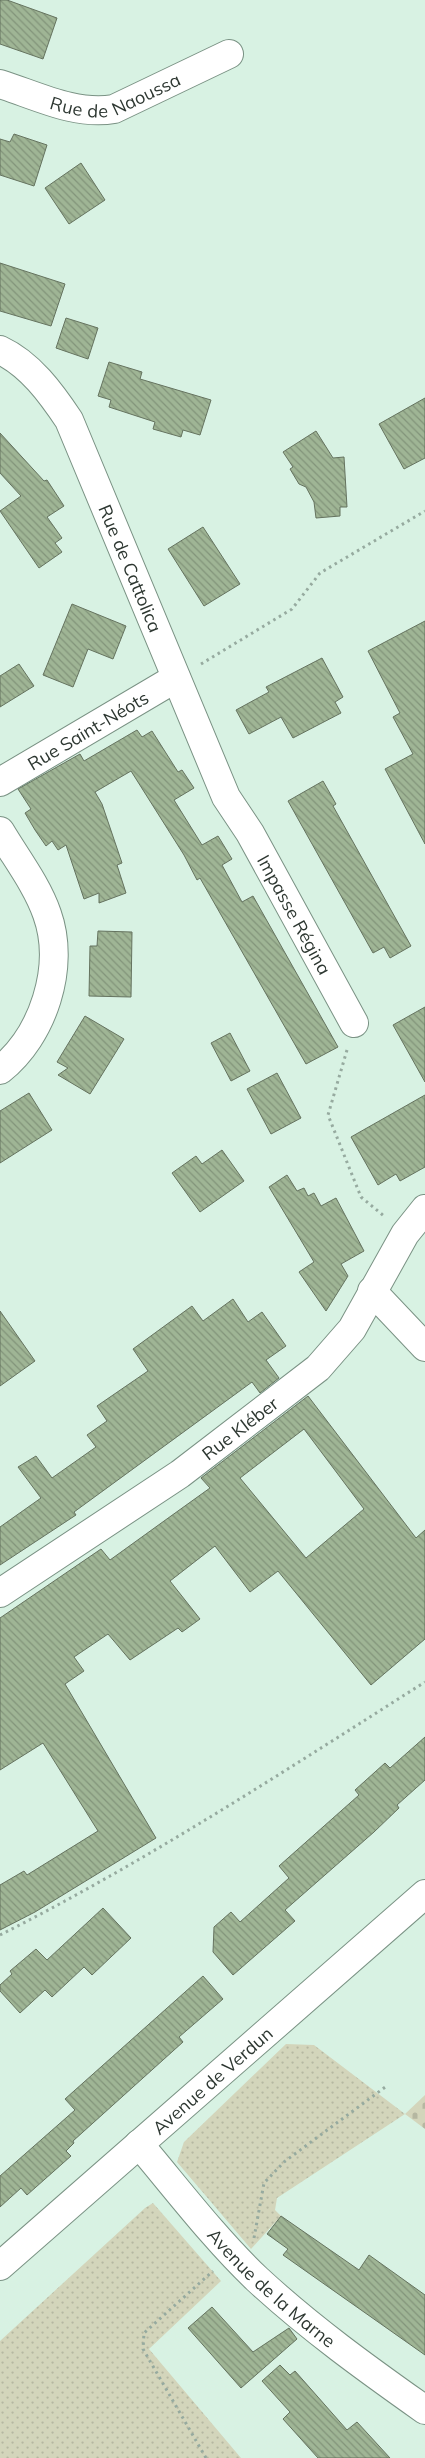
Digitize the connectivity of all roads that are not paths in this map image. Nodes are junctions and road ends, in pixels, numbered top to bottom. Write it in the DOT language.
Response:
graph roads {
  1 [pos="229,54"];
  2 [pos="0,84"];
  3 [pos="0,350"];
  4 [pos="176,678"];
  5 [pos="0,782"];
  6 [pos="232,808"];
  7 [pos="0,831"];
  8 [pos="354,1023"];
  9 [pos="0,1070"];
  10 [pos="425,1209"];
  11 [pos="372,1291"];
  12 [pos="425,1347"];
  13 [pos="0,1593"];
  14 [pos="425,1894"];
  15 [pos="138,2144"];
  16 [pos="0,2266"];
  17 [pos="425,2410"];
  1 -- 2 [label="street, Rue de Naoussa"];
  3 -- 4 [label="street, Rue de Cattolica"];
  4 -- 5 [label="street, Rue Saint-Néots"];
  4 -- 6 [label="street, Rue de Cattolica"];
  6 -- 8 [label="street, Impasse Régina"];
  7 -- 9 [label="street"];
  10 -- 11 [label="street, Rue Kléber"];
  11 -- 12 [label="street"];
  11 -- 13 [label="street, Rue Kléber"];
  14 -- 15 [label="street, Avenue de Verdun"];
  15 -- 16 [label="street, Avenue de Verdun"];
  15 -- 17 [label="street, Avenue de la Marne"];
}
